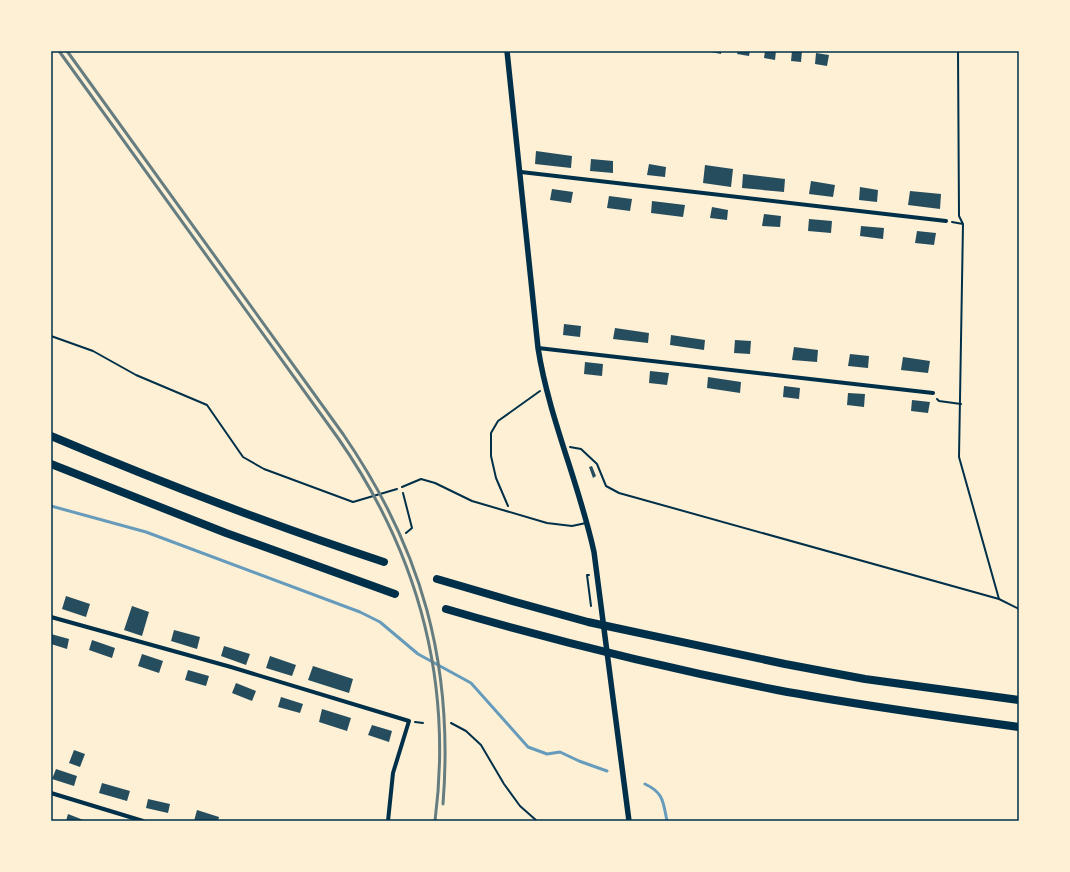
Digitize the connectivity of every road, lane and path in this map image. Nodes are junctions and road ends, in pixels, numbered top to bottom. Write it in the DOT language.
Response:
graph roads {
  1 [pos="507,51"];
  2 [pos="958,51"];
  3 [pos="521,172"];
  4 [pos="946,221"];
  5 [pos="963,224"];
  6 [pos="51,336"];
  7 [pos="538,348"];
  8 [pos="546,388"];
  9 [pos="933,393"];
  10 [pos="961,404"];
  11 [pos="51,436"];
  12 [pos="564,446"];
  13 [pos="51,464"];
  14 [pos="402,487"];
  15 [pos="511,512"];
  16 [pos="588,522"];
  17 [pos="406,533"];
  18 [pos="384,562"];
  19 [pos="587,575"];
  20 [pos="437,579"];
  21 [pos="395,594"];
  22 [pos="999,598"];
  23 [pos="591,606"];
  24 [pos="446,609"];
  25 [pos="1019,609"];
  26 [pos="51,617"];
  27 [pos="1019,700"];
  28 [pos="451,723"];
  29 [pos="1019,727"];
  30 [pos="51,793"];
  31 [pos="143,821"];
  32 [pos="388,821"];
  33 [pos="537,821"];
  34 [pos="629,821"];
  1 -- 3 [label="street"];
  2 -- 5 [label="path"];
  3 -- 4 [label="street"];
  3 -- 7 [label="street"];
  4 -- 5 [label="path"];
  5 -- 10 [label="path"];
  6 -- 14 [label="path"];
  7 -- 8 [label="street"];
  7 -- 9 [label="street"];
  8 -- 12 [label="street"];
  8 -- 15 [label="path"];
  9 -- 10 [label="path"];
  10 -- 22 [label="path"];
  11 -- 18 [label="highway"];
  12 -- 16 [label="street"];
  12 -- 22 [label="path"];
  13 -- 21 [label="highway"];
  14 -- 15 [label="lane"];
  14 -- 17 [label="path"];
  15 -- 16 [label="lane"];
  16 -- 34 [label="street"];
  19 -- 23 [label="path"];
  20 -- 27 [label="highway"];
  22 -- 25 [label="path"];
  24 -- 29 [label="highway"];
  26 -- 32 [label="street"];
  28 -- 33 [label="path"];
  30 -- 31 [label="street"];
}
